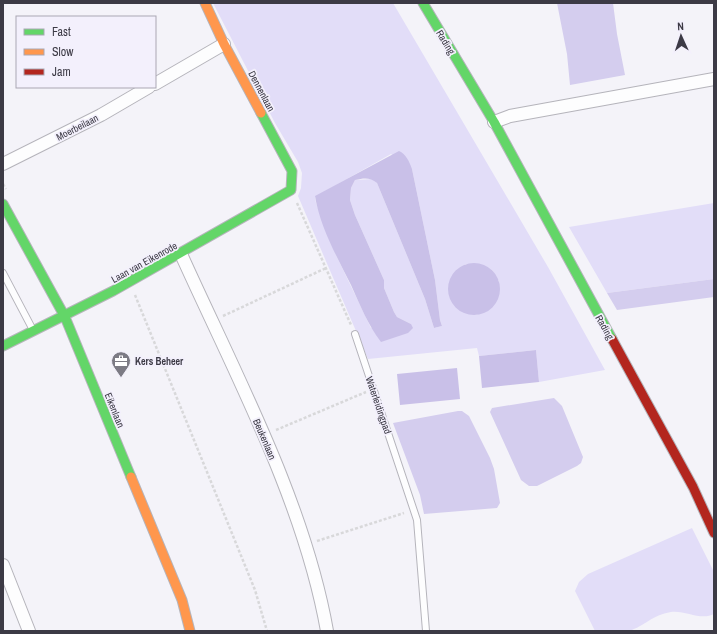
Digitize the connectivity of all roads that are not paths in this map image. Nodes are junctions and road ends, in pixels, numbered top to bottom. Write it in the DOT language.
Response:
graph roads {
  1 [pos="205,3"];
  2 [pos="423,3"];
  3 [pos="224,44"];
  4 [pos="714,79"];
  5 [pos="156,83"];
  6 [pos="147,88"];
  7 [pos="494,122"];
  8 [pos="3,164"];
  9 [pos="291,190"];
  10 [pos="3,204"];
  11 [pos="181,254"];
  12 [pos="3,273"];
  13 [pos="65,317"];
  14 [pos="34,331"];
  15 [pos="355,334"];
  16 [pos="3,346"];
  17 [pos="714,533"];
  18 [pos="3,566"];
  19 [pos="29,631"];
  20 [pos="190,631"];
  21 [pos="327,631"];
  22 [pos="426,631"];
  1 -- 3 [label="street, Dennenlaan"];
  2 -- 7 [label="street, Rading"];
  3 -- 5 [label="street"];
  3 -- 9 [label="street, Dennenlaan"];
  4 -- 7 [label="street"];
  6 -- 8 [label="street, Moerbeilaan"];
  7 -- 17 [label="street, Rading"];
  9 -- 11 [label="street, Laan van Eikenrode"];
  10 -- 13 [label="street, Eikenlaan"];
  11 -- 13 [label="street, Laan van Eikenrode"];
  11 -- 21 [label="street, Beukenlaan"];
  12 -- 14 [label="lane"];
  13 -- 14 [label="street, Laan van Eikenrode"];
  13 -- 20 [label="street, Eikenlaan"];
  14 -- 16 [label="street, Laan van Eikenrode"];
  15 -- 22 [label="lane, Waterleidingpad"];
  18 -- 19 [label="street"];
}
